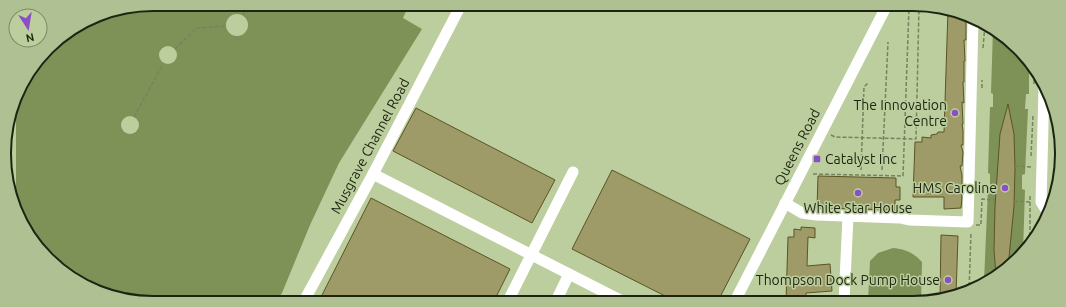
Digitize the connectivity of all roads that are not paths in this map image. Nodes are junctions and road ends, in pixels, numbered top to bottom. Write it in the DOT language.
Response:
graph roads {
  1 [pos="458,11"];
  2 [pos="884,11"];
  3 [pos="973,25"];
  4 [pos="1044,98"];
  5 [pos="573,172"];
  6 [pos="372,174"];
  7 [pos="785,203"];
  8 [pos="1044,207"];
  9 [pos="848,216"];
  10 [pos="531,254"];
  11 [pos="569,274"];
  12 [pos="306,296"];
  13 [pos="510,296"];
  14 [pos="558,296"];
  15 [pos="612,296"];
  16 [pos="738,296"];
  17 [pos="844,296"];
  1 -- 6 [label="street, Musgrave Channel Road"];
  2 -- 7 [label="street, Queens Road"];
  3 -- 9 [label="street"];
  4 -- 8 [label="street"];
  5 -- 10 [label="street"];
  6 -- 10 [label="street"];
  6 -- 12 [label="street, Musgrave Channel Road"];
  7 -- 9 [label="street"];
  7 -- 16 [label="street, Queens Road"];
  9 -- 17 [label="street"];
  10 -- 11 [label="street"];
  10 -- 13 [label="street"];
  11 -- 14 [label="street"];
  11 -- 15 [label="street"];
}
